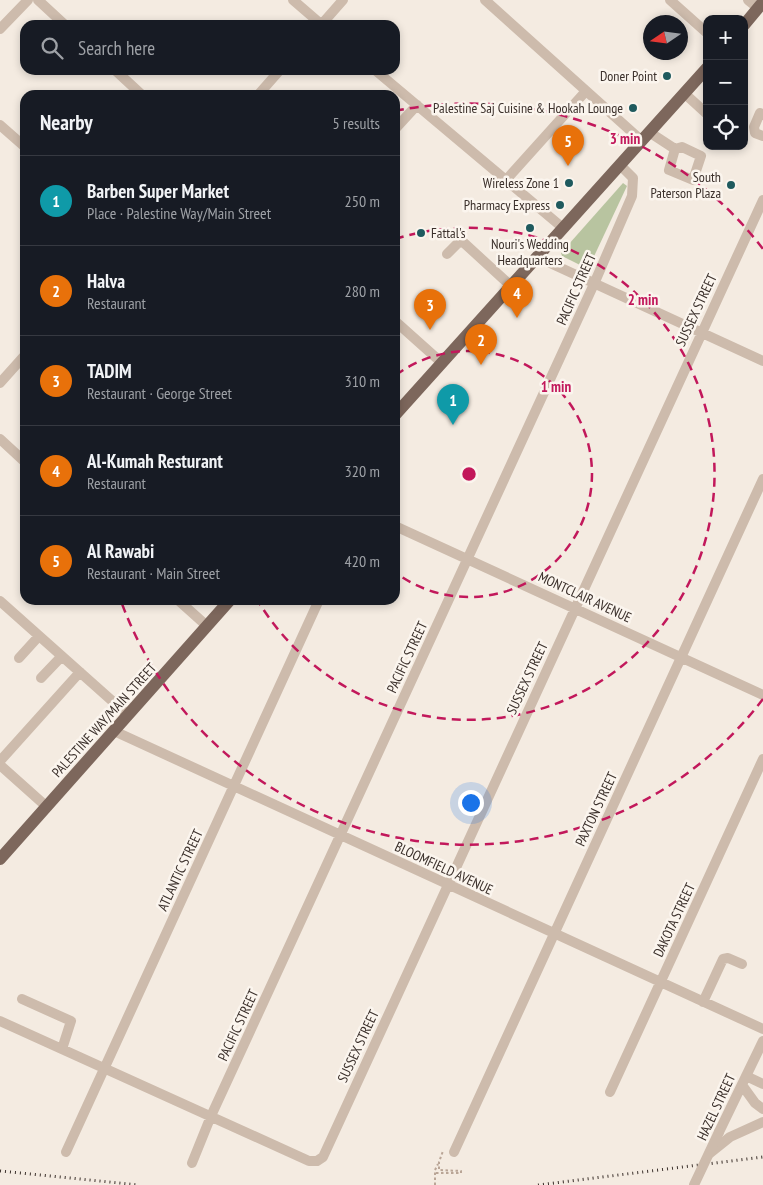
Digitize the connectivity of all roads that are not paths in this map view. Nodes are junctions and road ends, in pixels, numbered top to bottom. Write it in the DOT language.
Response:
graph roads {
  1 [pos="28,0"];
  2 [pos="38,0"];
  3 [pos="293,0"];
  4 [pos="343,0"];
  5 [pos="485,0"];
  6 [pos="670,0"];
  7 [pos="753,2"];
  8 [pos="748,15"];
  9 [pos="60,20"];
  10 [pos="315,20"];
  11 [pos="325,20"];
  12 [pos="0,29"];
  13 [pos="703,29"];
  14 [pos="703,72"];
  15 [pos="120,75"];
  16 [pos="276,75"];
  17 [pos="382,75"];
  18 [pos="137,90"];
  19 [pos="262,90"];
  20 [pos="399,90"];
  21 [pos="400,91"];
  22 [pos="586,91"];
  23 [pos="684,93"];
  24 [pos="416,105"];
  25 [pos="703,110"];
  26 [pos="763,115"];
  27 [pos="400,123"];
  28 [pos="0,125"];
  29 [pos="763,136"];
  30 [pos="645,137"];
  31 [pos="20,143"];
  32 [pos="675,149"];
  33 [pos="620,165"];
  34 [pos="506,180"];
  35 [pos="763,200"];
  36 [pos="563,228"];
  37 [pos="447,254"];
  38 [pos="537,257"];
  39 [pos="594,284"];
  40 [pos="511,286"];
  41 [pos="400,325"];
  42 [pos="701,332"];
  43 [pos="20,361"];
  44 [pos="763,361"];
  45 [pos="442,363"];
  46 [pos="0,383"];
  47 [pos="400,409"];
  48 [pos="0,439"];
  49 [pos="20,457"];
  50 [pos="763,479"];
  51 [pos="400,528"];
  52 [pos="468,559"];
  53 [pos="0,602"];
  54 [pos="184,605"];
  55 [pos="226,605"];
  56 [pos="317,605"];
  57 [pos="575,608"];
  58 [pos="207,626"];
  59 [pos="39,636"];
  60 [pos="62,656"];
  61 [pos="682,657"];
  62 [pos="19,658"];
  63 [pos="80,672"];
  64 [pos="41,678"];
  65 [pos="763,695"];
  66 [pos="128,715"];
  67 [pos="114,731"];
  68 [pos="763,759"];
  69 [pos="0,763"];
  70 [pos="234,786"];
  71 [pos="47,806"];
  72 [pos="341,835"];
  73 [pos="0,859"];
  74 [pos="448,884"];
  75 [pos="554,933"];
  76 [pos="742,964"];
  77 [pos="660,982"];
  78 [pos="22,999"];
  79 [pos="703,1002"];
  80 [pos="0,1021"];
  81 [pos="763,1029"];
  82 [pos="763,1040"];
  83 [pos="62,1048"];
  84 [pos="105,1068"];
  85 [pos="744,1081"];
  86 [pos="763,1084"];
  87 [pos="610,1092"];
  88 [pos="763,1109"];
  89 [pos="211,1116"];
  90 [pos="763,1122"];
  91 [pos="449,1150"];
  92 [pos="66,1152"];
  93 [pos="709,1153"];
  94 [pos="192,1163"];
  95 [pos="694,1185"];
  1 -- 12 [label="street"];
  2 -- 9 [label="street"];
  3 -- 10 [label="street"];
  4 -- 11 [label="street"];
  5 -- 22 [label="street"];
  6 -- 13 [label="street"];
  7 -- 8 [label="main road"];
  14 -- 23 [label="main road"];
  15 -- 18 [label="street"];
  16 -- 19 [label="street"];
  17 -- 20 [label="street"];
  21 -- 24 [label="street"];
  22 -- 30 [label="street"];
  22 -- 34 [label="street"];
  23 -- 25 [label="street"];
  23 -- 30 [label="main road"];
  24 -- 27 [label="street"];
  24 -- 34 [label="street"];
  26 -- 29 [label="street"];
  28 -- 31 [label="street"];
  30 -- 32 [label="street"];
  30 -- 33 [label="main road"];
  32 -- 32 [label="street"];
  33 -- 36 [label="main road"];
  33 -- 39 [label="street, PACIFIC STREET"];
  34 -- 36 [label="street"];
  35 -- 42 [label="street, SUSSEX STREET"];
  36 -- 38 [label="main road"];
  37 -- 40 [label="street"];
  38 -- 39 [label="street"];
  38 -- 40 [label="main road"];
  39 -- 42 [label="street"];
  39 -- 52 [label="street, PACIFIC STREET"];
  40 -- 45 [label="main road"];
  41 -- 45 [label="street"];
  42 -- 44 [label="street"];
  42 -- 57 [label="street, SUSSEX STREET"];
  43 -- 46 [label="street"];
  45 -- 47 [label="main road"];
  48 -- 49 [label="street"];
  50 -- 61 [label="street, PAXTON STREET"];
  51 -- 52 [label="street, MONTCLAIR AVENUE"];
  52 -- 57 [label="street, MONTCLAIR AVENUE"];
  52 -- 72 [label="street, PACIFIC STREET"];
  53 -- 59 [label="street"];
  54 -- 58 [label="street"];
  55 -- 58 [label="main road, PALESTINE WAY/MAIN STREET"];
  56 -- 70 [label="street, ATLANTIC STREET"];
  57 -- 61 [label="street, MONTCLAIR AVENUE"];
  57 -- 74 [label="street, SUSSEX STREET"];
  58 -- 66 [label="main road, PALESTINE WAY/MAIN STREET"];
  59 -- 60 [label="street"];
  59 -- 62 [label="street"];
  60 -- 63 [label="street"];
  60 -- 64 [label="street"];
  61 -- 65 [label="street, MONTCLAIR AVENUE"];
  61 -- 75 [label="street, PAXTON STREET"];
  63 -- 66 [label="street"];
  63 -- 69 [label="street"];
  66 -- 67 [label="main road, PALESTINE WAY/MAIN STREET"];
  67 -- 70 [label="street, BLOOMFIELD AVENUE"];
  67 -- 71 [label="main road, PALESTINE WAY/MAIN STREET"];
  68 -- 77 [label="street, DAKOTA STREET"];
  69 -- 71 [label="street"];
  70 -- 72 [label="street, BLOOMFIELD AVENUE"];
  70 -- 84 [label="street, ATLANTIC STREET"];
  71 -- 73 [label="main road, PALESTINE WAY/MAIN STREET"];
  72 -- 74 [label="street, BLOOMFIELD AVENUE"];
  72 -- 89 [label="street, PACIFIC STREET"];
  74 -- 75 [label="street, BLOOMFIELD AVENUE"];
  74 -- 89 [label="street, SUSSEX STREET"];
  75 -- 77 [label="street, BLOOMFIELD AVENUE"];
  75 -- 91 [label="street, PAXTON STREET"];
  76 -- 79 [label="street"];
  77 -- 79 [label="street, BLOOMFIELD AVENUE"];
  77 -- 87 [label="street, DAKOTA STREET"];
  78 -- 83 [label="street"];
  79 -- 81 [label="street, BLOOMFIELD AVENUE"];
  80 -- 83 [label="street"];
  82 -- 85 [label="street, HAZEL STREET"];
  83 -- 84 [label="street"];
  84 -- 89 [label="street"];
  84 -- 92 [label="street, ATLANTIC STREET"];
  85 -- 86 [label="street"];
  85 -- 88 [label="street"];
  85 -- 93 [label="street, HAZEL STREET, bridge"];
  89 -- 94 [label="street, PACIFIC STREET"];
  90 -- 93 [label="street"];
  93 -- 95 [label="street, HAZEL STREET, bridge"];
}
